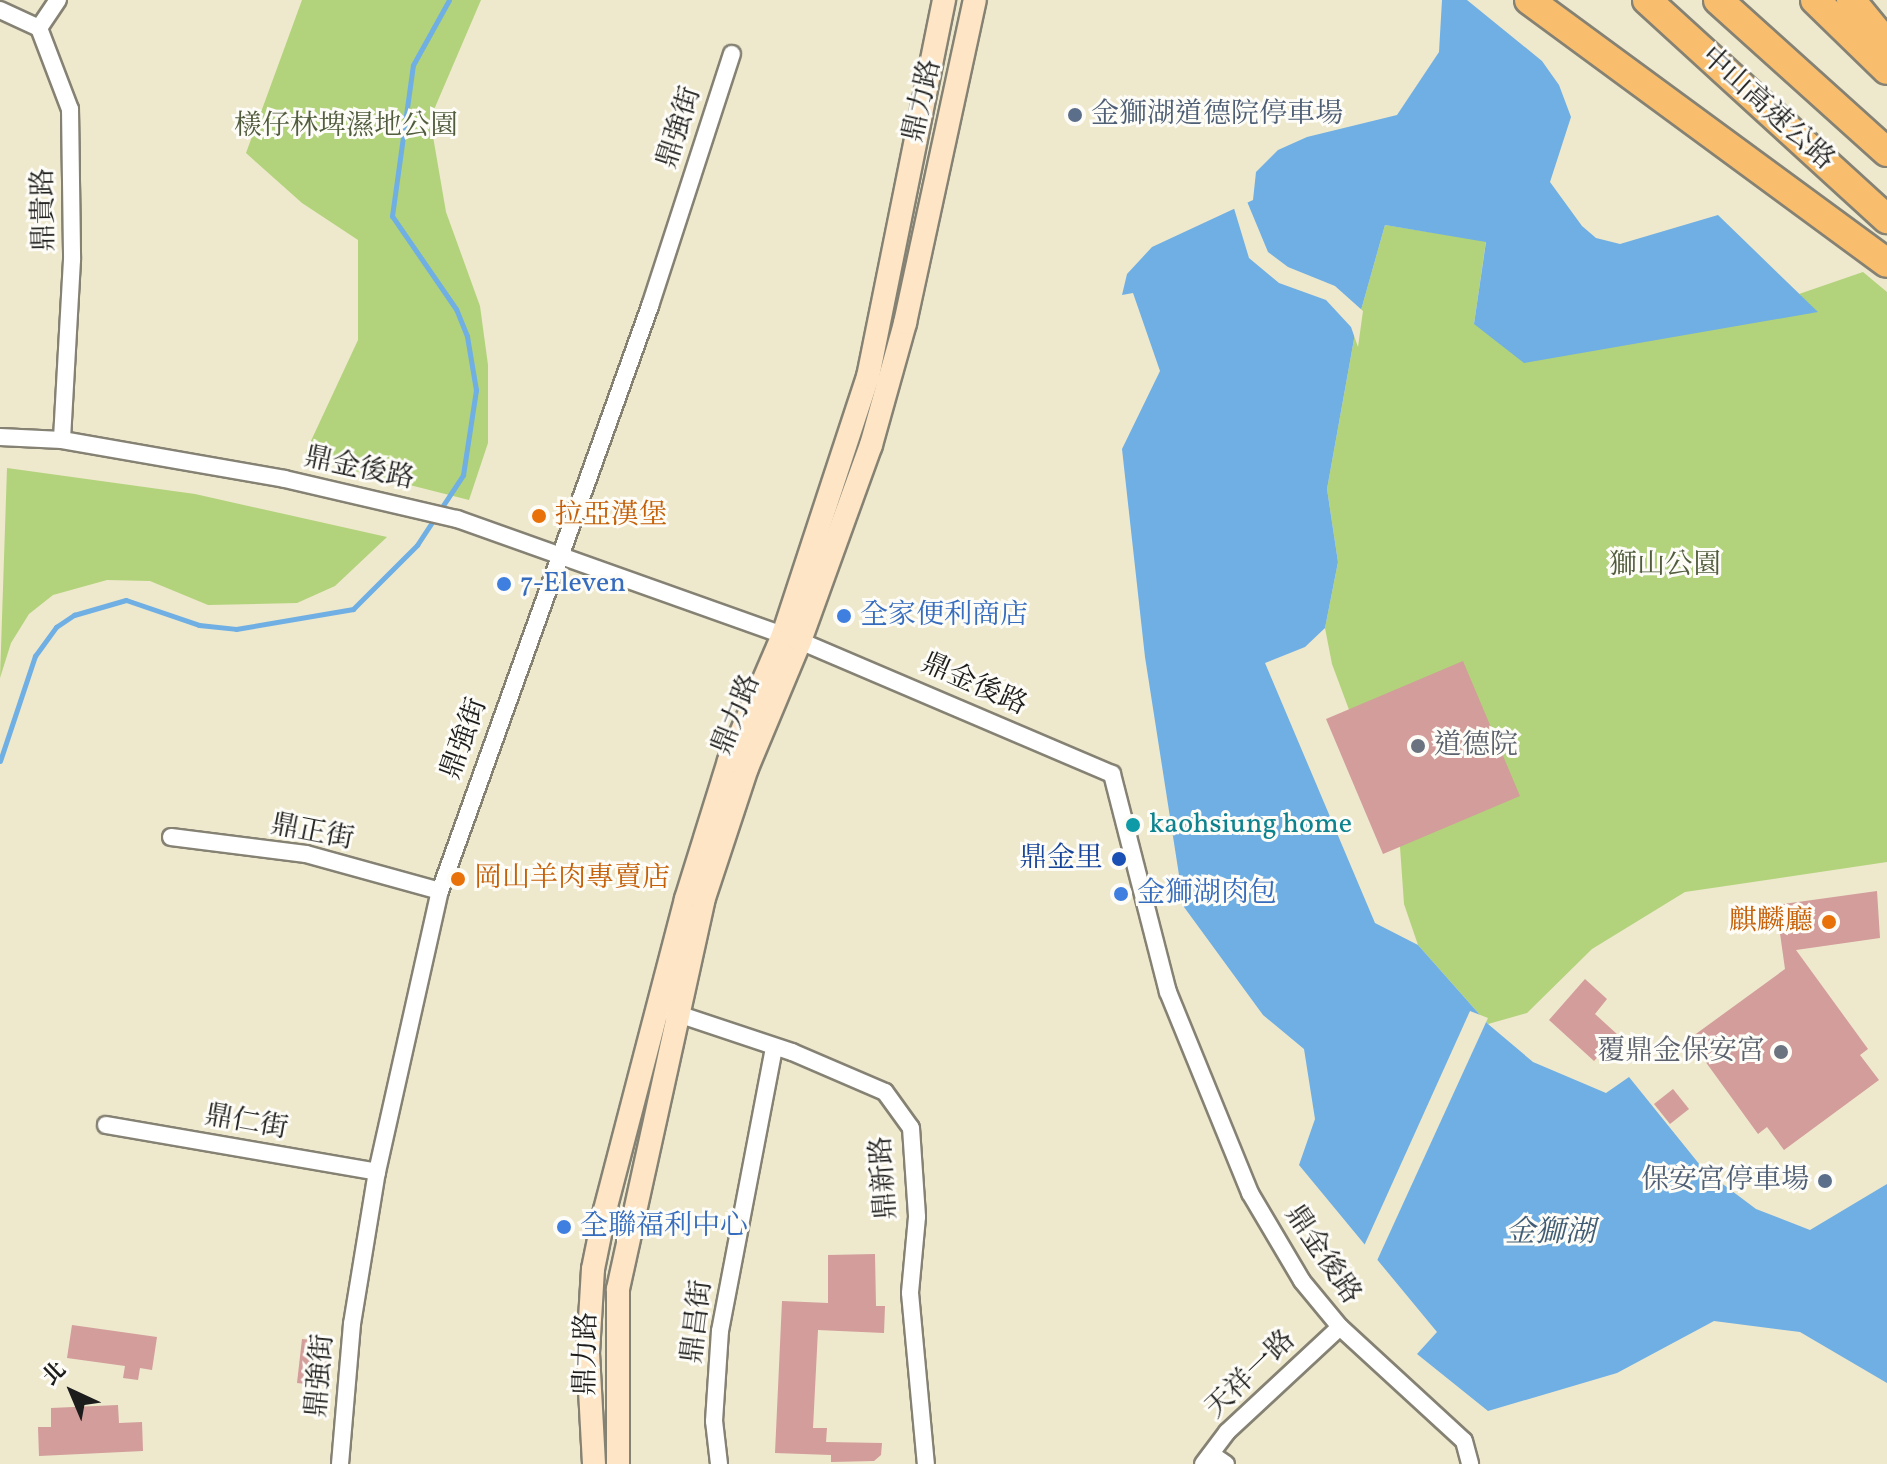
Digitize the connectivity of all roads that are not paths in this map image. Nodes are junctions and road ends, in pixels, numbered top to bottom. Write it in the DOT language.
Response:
graph roads {
  1 [pos="58,0"];
  2 [pos="944,0"];
  3 [pos="975,0"];
  4 [pos="1529,0"];
  5 [pos="1647,0"];
  6 [pos="1718,0"];
  7 [pos="1815,0"];
  8 [pos="1851,0"];
  9 [pos="0,10"];
  10 [pos="39,28"];
  11 [pos="1887,44"];
  12 [pos="732,54"];
  13 [pos="1887,70"];
  14 [pos="1887,152"];
  15 [pos="1887,219"];
  16 [pos="1887,263"];
  17 [pos="0,437"];
  18 [pos="62,440"];
  19 [pos="558,555"];
  20 [pos="792,638"];
  21 [pos="171,837"];
  22 [pos="440,891"];
  23 [pos="667,1010"];
  24 [pos="774,1047"];
  25 [pos="106,1125"];
  26 [pos="377,1172"];
  27 [pos="1340,1327"];
  28 [pos="1207,1459"];
  29 [pos="340,1464"];
  30 [pos="594,1464"];
  31 [pos="618,1464"];
  32 [pos="719,1464"];
  33 [pos="926,1464"];
  34 [pos="1226,1464"];
  35 [pos="1470,1464"];
  1 -- 10 [label="street"];
  2 -- 20 [label="street, 鼎力路"];
  3 -- 20 [label="street, 鼎力路"];
  4 -- 16 [label="highway"];
  5 -- 15 [label="highway, 中山高速公路"];
  6 -- 14 [label="highway, 中山高速公路"];
  7 -- 13 [label="highway"];
  8 -- 11 [label="highway"];
  9 -- 10 [label="street"];
  10 -- 18 [label="street, 鼎貴路"];
  12 -- 19 [label="street, 鼎強街"];
  17 -- 18 [label="street, 鼎金後路"];
  18 -- 19 [label="street, 鼎金後路"];
  19 -- 20 [label="street, 鼎金後路"];
  19 -- 22 [label="street, 鼎強街"];
  20 -- 23 [label="street, 鼎力路"];
  20 -- 27 [label="street, 鼎金後路"];
  21 -- 22 [label="street, 鼎正街"];
  22 -- 26 [label="street, 鼎強街"];
  23 -- 24 [label="street, 鼎新路"];
  23 -- 30 [label="street, 鼎力路"];
  23 -- 31 [label="street, 鼎力路"];
  24 -- 32 [label="street, 鼎昌街"];
  24 -- 33 [label="street, 鼎新路"];
  25 -- 26 [label="street, 鼎仁街"];
  26 -- 29 [label="street, 鼎強街"];
  27 -- 28 [label="street, 天祥一路"];
  27 -- 35 [label="street, 鼎金後路"];
  28 -- 34 [label="street"];
}
